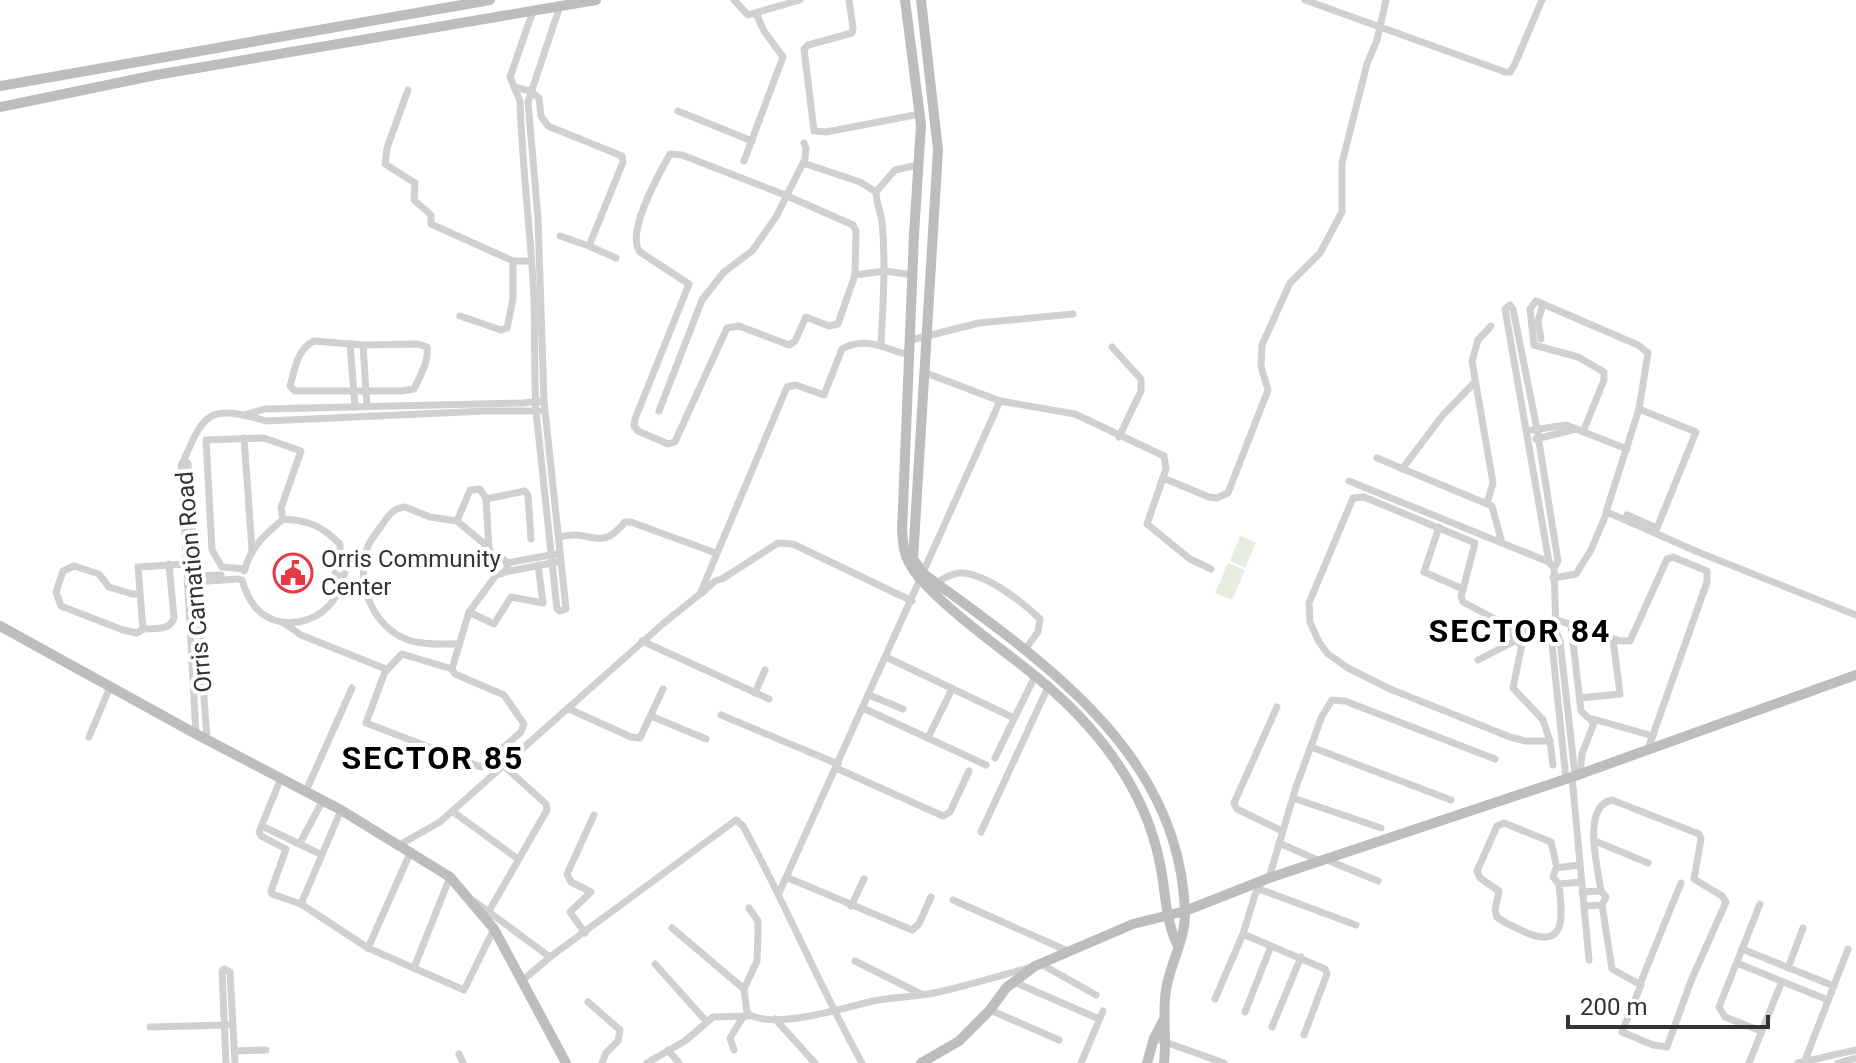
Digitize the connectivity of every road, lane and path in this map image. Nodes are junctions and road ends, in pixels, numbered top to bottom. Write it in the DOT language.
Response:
graph roads {
  1 [pos="490,0"];
  2 [pos="596,0"];
  3 [pos="734,0"];
  4 [pos="800,0"];
  5 [pos="849,0"];
  6 [pos="905,0"];
  7 [pos="921,0"];
  8 [pos="1305,0"];
  9 [pos="1386,0"];
  10 [pos="1542,0"];
  11 [pos="560,6"];
  12 [pos="533,11"];
  13 [pos="756,13"];
  14 [pos="407,14"];
  15 [pos="1380,27"];
  16 [pos="411,32"];
  17 [pos="0,86"];
  18 [pos="514,87"];
  19 [pos="408,90"];
  20 [pos="530,91"];
  21 [pos="0,107"];
  22 [pos="678,111"];
  23 [pos="920,114"];
  24 [pos="752,141"];
  25 [pos="804,143"];
  26 [pos="744,161"];
  27 [pos="803,163"];
  28 [pos="918,165"];
  29 [pos="876,192"];
  30 [pos="785,195"];
  31 [pos="560,236"];
  32 [pos="589,246"];
  33 [pos="616,258"];
  34 [pos="513,261"];
  35 [pos="531,261"];
  36 [pos="885,271"];
  37 [pos="514,272"];
  38 [pos="532,272"];
  39 [pos="855,275"];
  40 [pos="913,275"];
  41 [pos="537,284"];
  42 [pos="1543,304"];
  43 [pos="1073,314"];
  44 [pos="460,316"];
  45 [pos="1491,326"];
  46 [pos="928,335"];
  47 [pos="1541,339"];
  48 [pos="911,340"];
  49 [pos="350,344"];
  50 [pos="363,345"];
  51 [pos="881,345"];
  52 [pos="1112,347"];
  53 [pos="910,355"];
  54 [pos="926,373"];
  55 [pos="1475,382"];
  56 [pos="353,391"];
  57 [pos="366,391"];
  58 [pos="540,401"];
  59 [pos="1000,401"];
  60 [pos="367,406"];
  61 [pos="355,407"];
  62 [pos="1639,409"];
  63 [pos="541,411"];
  64 [pos="659,411"];
  65 [pos="244,415"];
  66 [pos="1537,429"];
  67 [pos="1526,431"];
  68 [pos="1580,431"];
  69 [pos="1119,437"];
  70 [pos="244,438"];
  71 [pos="1538,439"];
  72 [pos="1528,441"];
  73 [pos="1627,449"];
  74 [pos="1377,458"];
  75 [pos="184,460"];
  76 [pos="1402,469"];
  77 [pos="1163,478"];
  78 [pos="1349,481"];
  79 [pos="486,499"];
  80 [pos="1487,503"];
  81 [pos="1607,509"];
  82 [pos="283,519"];
  83 [pos="457,521"];
  84 [pos="1439,527"];
  85 [pos="560,537"];
  86 [pos="531,539"];
  87 [pos="1502,543"];
  88 [pos="489,549"];
  89 [pos="252,550"];
  90 [pos="713,552"];
  91 [pos="562,557"];
  92 [pos="553,558"];
  93 [pos="496,559"];
  94 [pos="169,564"];
  95 [pos="187,564"];
  96 [pos="538,565"];
  97 [pos="1551,565"];
  98 [pos="1211,569"];
  99 [pos="503,570"];
  100 [pos="365,571"];
  101 [pos="342,572"];
  102 [pos="241,575"];
  103 [pos="922,578"];
  104 [pos="1553,578"];
  105 [pos="192,579"];
  106 [pos="936,583"];
  107 [pos="1463,589"];
  108 [pos="139,594"];
  109 [pos="700,594"];
  110 [pos="912,601"];
  111 [pos="469,612"];
  112 [pos="1856,615"];
  113 [pos="1554,619"];
  114 [pos="284,623"];
  115 [pos="1571,625"];
  116 [pos="0,626"];
  117 [pos="143,629"];
  118 [pos="1514,629"];
  119 [pos="1555,630"];
  120 [pos="1530,635"];
  121 [pos="1613,639"];
  122 [pos="642,641"];
  123 [pos="1518,642"];
  124 [pos="458,644"];
  125 [pos="1024,651"];
  126 [pos="886,657"];
  127 [pos="1478,660"];
  128 [pos="452,669"];
  129 [pos="765,670"];
  130 [pos="386,671"];
  131 [pos="1856,675"];
  132 [pos="1035,676"];
  133 [pos="110,687"];
  134 [pos="1048,687"];
  135 [pos="352,688"];
  136 [pos="663,689"];
  137 [pos="952,689"];
  138 [pos="755,693"];
  139 [pos="869,695"];
  140 [pos="1580,698"];
  141 [pos="769,699"];
  142 [pos="1277,707"];
  143 [pos="863,708"];
  144 [pos="569,709"];
  145 [pos="903,709"];
  146 [pos="721,715"];
  147 [pos="651,716"];
  148 [pos="1014,718"];
  149 [pos="1593,719"];
  150 [pos="196,734"];
  151 [pos="1653,736"];
  152 [pos="89,737"];
  153 [pos="928,738"];
  154 [pos="706,739"];
  155 [pos="207,740"];
  156 [pos="1550,741"];
  157 [pos="1311,747"];
  158 [pos="1648,749"];
  159 [pos="995,758"];
  160 [pos="1495,759"];
  161 [pos="503,765"];
  162 [pos="986,765"];
  163 [pos="1553,765"];
  164 [pos="837,766"];
  165 [pos="969,771"];
  166 [pos="1573,776"];
  167 [pos="281,778"];
  168 [pos="306,791"];
  169 [pos="1293,798"];
  170 [pos="323,800"];
  171 [pos="1451,800"];
  172 [pos="341,810"];
  173 [pos="452,811"];
  174 [pos="594,815"];
  175 [pos="262,826"];
  176 [pos="1381,828"];
  177 [pos="1282,831"];
  178 [pos="981,832"];
  179 [pos="1595,841"];
  180 [pos="300,843"];
  181 [pos="1279,843"];
  182 [pos="406,848"];
  183 [pos="320,854"];
  184 [pos="518,859"];
  185 [pos="1322,860"];
  186 [pos="1648,863"];
  187 [pos="1579,865"];
  188 [pos="1557,868"];
  189 [pos="450,877"];
  190 [pos="786,877"];
  191 [pos="864,879"];
  192 [pos="1378,881"];
  193 [pos="1263,882"];
  194 [pos="1581,882"];
  195 [pos="1681,883"];
  196 [pos="1559,884"];
  197 [pos="1601,891"];
  198 [pos="1582,892"];
  199 [pos="779,893"];
  200 [pos="469,897"];
  201 [pos="931,897"];
  202 [pos="953,900"];
  203 [pos="301,904"];
  204 [pos="1760,904"];
  205 [pos="1602,905"];
  206 [pos="851,906"];
  207 [pos="1584,906"];
  208 [pos="749,908"];
  209 [pos="489,911"];
  210 [pos="1185,911"];
  211 [pos="1168,915"];
  212 [pos="1356,925"];
  213 [pos="672,928"];
  214 [pos="1803,928"];
  215 [pos="494,929"];
  216 [pos="585,933"];
  217 [pos="1243,934"];
  218 [pos="1178,946"];
  219 [pos="1271,946"];
  220 [pos="368,948"];
  221 [pos="1742,949"];
  222 [pos="1848,949"];
  223 [pos="1070,952"];
  224 [pos="550,957"];
  225 [pos="1301,957"];
  226 [pos="1589,960"];
  227 [pos="855,961"];
  228 [pos="1737,963"];
  229 [pos="655,964"];
  230 [pos="1038,965"];
  231 [pos="414,968"];
  232 [pos="1788,968"];
  233 [pos="522,981"];
  234 [pos="1782,981"];
  235 [pos="1014,982"];
  236 [pos="1640,984"];
  237 [pos="1834,986"];
  238 [pos="744,989"];
  239 [pos="921,995"];
  240 [pos="1096,995"];
  241 [pos="1215,999"];
  242 [pos="1828,1000"];
  243 [pos="588,1002"];
  244 [pos="990,1010"];
  245 [pos="833,1012"];
  246 [pos="1245,1012"];
  247 [pos="746,1016"];
  248 [pos="775,1019"];
  249 [pos="706,1021"];
  250 [pos="1163,1021"];
  251 [pos="229,1025"];
  252 [pos="150,1027"];
  253 [pos="1272,1027"];
  254 [pos="1761,1031"];
  255 [pos="1304,1035"];
  256 [pos="1154,1038"];
  257 [pos="1059,1040"];
  258 [pos="1167,1042"];
  259 [pos="266,1050"];
  260 [pos="668,1050"];
  261 [pos="734,1050"];
  262 [pos="1856,1050"];
  263 [pos="234,1051"];
  264 [pos="459,1054"];
  265 [pos="1856,1058"];
  266 [pos="1802,1062"];
  267 [pos="226,1063"];
  268 [pos="235,1063"];
  269 [pos="463,1063"];
  270 [pos="566,1063"];
  271 [pos="602,1063"];
  272 [pos="647,1063"];
  273 [pos="679,1063"];
  274 [pos="815,1063"];
  275 [pos="862,1063"];
  276 [pos="921,1063"];
  277 [pos="1081,1063"];
  278 [pos="1147,1063"];
  279 [pos="1164,1063"];
  280 [pos="1224,1063"];
  281 [pos="1749,1063"];
  282 [pos="1838,1063"];
  1 -- 14 [label="street"];
  2 -- 11 [label="street"];
  3 -- 13 [label="street"];
  4 -- 13 [label="street"];
  5 -- 23 [label="street"];
  6 -- 23 [label="street"];
  7 -- 46 [label="street"];
  8 -- 15 [label="street"];
  9 -- 15 [label="street"];
  10 -- 15 [label="street"];
  11 -- 12 [label="street"];
  11 -- 20 [label="street"];
  12 -- 16 [label="street"];
  12 -- 18 [label="street"];
  13 -- 24 [label="street"];
  14 -- 16 [label="street"];
  14 -- 17 [label="street"];
  15 -- 77 [label="street"];
  16 -- 21 [label="street"];
  18 -- 20 [label="street"];
  18 -- 35 [label="street"];
  19 -- 34 [label="street"];
  20 -- 32 [label="street"];
  20 -- 41 [label="street"];
  22 -- 24 [label="street"];
  23 -- 28 [label="street"];
  24 -- 26 [label="street"];
  25 -- 27 [label="street"];
  27 -- 29 [label="street"];
  27 -- 30 [label="street"];
  28 -- 29 [label="street"];
  28 -- 40 [label="street"];
  29 -- 36 [label="street"];
  30 -- 39 [label="street"];
  30 -- 39 [label="street"];
  30 -- 64 [label="street"];
  31 -- 32 [label="street"];
  32 -- 33 [label="street"];
  34 -- 35 [label="street"];
  34 -- 37 [label="street"];
  35 -- 38 [label="street"];
  36 -- 39 [label="street"];
  36 -- 40 [label="street"];
  36 -- 51 [label="street"];
  37 -- 38 [label="street"];
  37 -- 44 [label="street"];
  38 -- 41 [label="street"];
  40 -- 48 [label="street"];
  41 -- 58 [label="street"];
  42 -- 47 [label="street"];
  42 -- 62 [label="street"];
  42 -- 68 [label="street"];
  43 -- 46 [label="street"];
  45 -- 55 [label="street"];
  46 -- 48 [label="street"];
  46 -- 54 [label="street"];
  48 -- 53 [label="street"];
  49 -- 50 [label="street"];
  49 -- 56 [label="street"];
  49 -- 56 [label="street"];
  50 -- 57 [label="street"];
  50 -- 57 [label="street"];
  51 -- 53 [label="street"];
  51 -- 109 [label="street"];
  52 -- 69 [label="street"];
  53 -- 103 [label="street"];
  54 -- 59 [label="street"];
  54 -- 103 [label="street"];
  55 -- 76 [label="street"];
  55 -- 80 [label="street"];
  56 -- 57 [label="street"];
  56 -- 61 [label="street"];
  57 -- 60 [label="street"];
  58 -- 60 [label="street"];
  58 -- 63 [label="street"];
  59 -- 69 [label="street"];
  59 -- 103 [label="street"];
  60 -- 61 [label="street"];
  61 -- 65 [label="street"];
  62 -- 73 [label="street"];
  62 -- 81 [label="street"];
  63 -- 65 [label="street"];
  63 -- 85 [label="street"];
  63 -- 92 [label="street"];
  65 -- 75 [label="street"];
  66 -- 67 [label="street"];
  66 -- 67 [label="street"];
  66 -- 68 [label="street"];
  66 -- 71 [label="street"];
  67 -- 72 [label="street"];
  68 -- 71 [label="street"];
  68 -- 73 [label="street"];
  69 -- 77 [label="street"];
  70 -- 82 [label="street"];
  70 -- 89 [label="street"];
  70 -- 102 [label="street"];
  71 -- 72 [label="street"];
  71 -- 97 [label="street"];
  72 -- 97 [label="street"];
  73 -- 81 [label="street"];
  74 -- 76 [label="street"];
  75 -- 95 [label="street, Orris Carnation Road"];
  75 -- 105 [label="street, Orris Carnation Road"];
  76 -- 80 [label="street"];
  77 -- 98 [label="street"];
  78 -- 87 [label="street"];
  79 -- 83 [label="street"];
  79 -- 86 [label="street"];
  79 -- 88 [label="street"];
  80 -- 87 [label="street"];
  81 -- 104 [label="street"];
  81 -- 112 [label="street"];
  82 -- 89 [label="street"];
  82 -- 101 [label="street"];
  83 -- 88 [label="street"];
  83 -- 100 [label="street"];
  84 -- 107 [label="street"];
  84 -- 107 [label="street"];
  84 -- 156 [label="street"];
  85 -- 90 [label="street"];
  85 -- 91 [label="street"];
  87 -- 97 [label="street"];
  88 -- 93 [label="street"];
  89 -- 102 [label="street"];
  91 -- 92 [label="street"];
  91 -- 92 [label="street"];
  92 -- 96 [label="street"];
  92 -- 99 [label="street"];
  93 -- 99 [label="street"];
  93 -- 99 [label="street"];
  94 -- 95 [label="street"];
  94 -- 108 [label="street"];
  94 -- 117 [label="street"];
  95 -- 105 [label="street, Orris Carnation Road"];
  96 -- 99 [label="street"];
  96 -- 111 [label="street"];
  97 -- 104 [label="street"];
  99 -- 111 [label="street"];
  100 -- 101 [label="street"];
  100 -- 124 [label="street"];
  101 -- 114 [label="street"];
  102 -- 105 [label="street"];
  102 -- 114 [label="street"];
  103 -- 106 [label="street"];
  103 -- 110 [label="street"];
  103 -- 132 [label="street"];
  104 -- 113 [label="street"];
  105 -- 150 [label="street, Orris Carnation Road"];
  105 -- 155 [label="street, Orris Carnation Road"];
  106 -- 125 [label="street"];
  106 -- 125 [label="street"];
  107 -- 118 [label="street"];
  108 -- 117 [label="street"];
  108 -- 117 [label="street"];
  109 -- 110 [label="street"];
  109 -- 122 [label="street"];
  110 -- 126 [label="street"];
  111 -- 124 [label="street"];
  113 -- 115 [label="street"];
  113 -- 119 [label="street"];
  114 -- 130 [label="street"];
  115 -- 121 [label="street"];
  115 -- 140 [label="street"];
  116 -- 133 [label="street"];
  118 -- 120 [label="street"];
  118 -- 123 [label="street"];
  119 -- 120 [label="street"];
  119 -- 166 [label="street"];
  120 -- 123 [label="street"];
  121 -- 140 [label="street"];
  121 -- 151 [label="street"];
  122 -- 138 [label="street"];
  122 -- 144 [label="street"];
  123 -- 127 [label="street"];
  123 -- 156 [label="street"];
  124 -- 128 [label="street"];
  125 -- 210 [label="street"];
  126 -- 137 [label="street"];
  126 -- 139 [label="street"];
  128 -- 130 [label="street"];
  128 -- 130 [label="street"];
  129 -- 138 [label="street"];
  131 -- 158 [label="street"];
  132 -- 134 [label="street"];
  132 -- 148 [label="street"];
  133 -- 150 [label="street"];
  133 -- 152 [label="street"];
  134 -- 178 [label="street"];
  134 -- 211 [label="street"];
  135 -- 168 [label="street"];
  136 -- 147 [label="street"];
  137 -- 148 [label="street"];
  137 -- 153 [label="street"];
  138 -- 141 [label="street"];
  139 -- 143 [label="street"];
  139 -- 145 [label="street"];
  140 -- 149 [label="street"];
  142 -- 177 [label="street"];
  143 -- 153 [label="street"];
  143 -- 164 [label="street"];
  144 -- 147 [label="street"];
  144 -- 161 [label="street"];
  146 -- 164 [label="street"];
  147 -- 154 [label="street"];
  148 -- 159 [label="street"];
  149 -- 151 [label="street"];
  149 -- 166 [label="street"];
  150 -- 155 [label="street"];
  151 -- 158 [label="street"];
  153 -- 162 [label="street"];
  155 -- 167 [label="street"];
  156 -- 163 [label="street"];
  157 -- 160 [label="street"];
  157 -- 169 [label="street"];
  157 -- 171 [label="street"];
  158 -- 166 [label="street"];
  161 -- 173 [label="street"];
  161 -- 184 [label="street"];
  164 -- 165 [label="street"];
  164 -- 190 [label="street"];
  166 -- 185 [label="street"];
  166 -- 187 [label="street"];
  167 -- 168 [label="street"];
  167 -- 175 [label="street"];
  168 -- 170 [label="street"];
  169 -- 176 [label="street"];
  169 -- 177 [label="street"];
  170 -- 172 [label="street"];
  170 -- 180 [label="street"];
  172 -- 182 [label="street"];
  172 -- 183 [label="street"];
  173 -- 182 [label="street"];
  173 -- 184 [label="street"];
  174 -- 216 [label="street"];
  175 -- 180 [label="street"];
  175 -- 203 [label="street"];
  177 -- 181 [label="street"];
  179 -- 186 [label="street"];
  179 -- 197 [label="street"];
  179 -- 236 [label="street"];
  180 -- 183 [label="street"];
  181 -- 185 [label="street"];
  181 -- 193 [label="street"];
  182 -- 189 [label="street"];
  182 -- 220 [label="street"];
  183 -- 203 [label="street"];
  184 -- 209 [label="street"];
  185 -- 192 [label="street"];
  185 -- 193 [label="street"];
  187 -- 188 [label="street"];
  187 -- 194 [label="street"];
  188 -- 196 [label="street"];
  188 -- 196 [label="street"];
  189 -- 200 [label="street"];
  189 -- 231 [label="street"];
  190 -- 199 [label="street"];
  190 -- 206 [label="street"];
  191 -- 206 [label="street"];
  193 -- 210 [label="street"];
  193 -- 212 [label="street"];
  193 -- 217 [label="street"];
  194 -- 196 [label="street"];
  194 -- 198 [label="street"];
  195 -- 236 [label="street"];
  197 -- 198 [label="street"];
  197 -- 205 [label="street"];
  198 -- 207 [label="street"];
  199 -- 216 [label="street"];
  199 -- 245 [label="street"];
  200 -- 209 [label="street"];
  200 -- 215 [label="street"];
  201 -- 206 [label="street"];
  202 -- 223 [label="street"];
  203 -- 220 [label="street"];
  204 -- 221 [label="street"];
  205 -- 207 [label="street"];
  205 -- 236 [label="street"];
  207 -- 226 [label="street"];
  208 -- 238 [label="street"];
  209 -- 224 [label="street"];
  210 -- 211 [label="street"];
  210 -- 218 [label="street"];
  211 -- 218 [label="street"];
  211 -- 223 [label="street"];
  213 -- 238 [label="street"];
  214 -- 232 [label="street"];
  215 -- 231 [label="street"];
  215 -- 233 [label="street"];
  216 -- 224 [label="street"];
  217 -- 219 [label="street"];
  217 -- 241 [label="street"];
  218 -- 250 [label="street"];
  219 -- 225 [label="street"];
  219 -- 246 [label="street"];
  220 -- 231 [label="street"];
  221 -- 228 [label="street"];
  221 -- 232 [label="street"];
  222 -- 237 [label="street"];
  223 -- 230 [label="street"];
  224 -- 233 [label="street"];
  225 -- 253 [label="street"];
  225 -- 255 [label="street"];
  227 -- 239 [label="street"];
  228 -- 234 [label="street"];
  228 -- 254 [label="street"];
  229 -- 249 [label="street"];
  230 -- 235 [label="street"];
  230 -- 239 [label="street"];
  230 -- 240 [label="street"];
  232 -- 237 [label="street"];
  233 -- 270 [label="street"];
  234 -- 242 [label="street"];
  234 -- 254 [label="street"];
  235 -- 244 [label="street"];
  235 -- 277 [label="street"];
  237 -- 242 [label="street"];
  238 -- 247 [label="street"];
  239 -- 245 [label="street"];
  242 -- 266 [label="street"];
  243 -- 271 [label="street"];
  244 -- 257 [label="street"];
  244 -- 276 [label="street"];
  245 -- 248 [label="street"];
  245 -- 275 [label="street"];
  247 -- 248 [label="street"];
  247 -- 249 [label="street"];
  247 -- 261 [label="street"];
  248 -- 274 [label="street"];
  249 -- 260 [label="street"];
  250 -- 256 [label="street"];
  250 -- 258 [label="street"];
  251 -- 251 [label="street"];
  251 -- 252 [label="street"];
  251 -- 263 [label="street"];
  251 -- 267 [label="street"];
  254 -- 281 [label="street"];
  256 -- 258 [label="street"];
  256 -- 278 [label="street"];
  258 -- 279 [label="street"];
  258 -- 280 [label="street"];
  259 -- 263 [label="street"];
  260 -- 272 [label="street"];
  260 -- 273 [label="street"];
  262 -- 266 [label="street"];
  263 -- 268 [label="street"];
  264 -- 269 [label="street"];
  265 -- 282 [label="street"];
}
